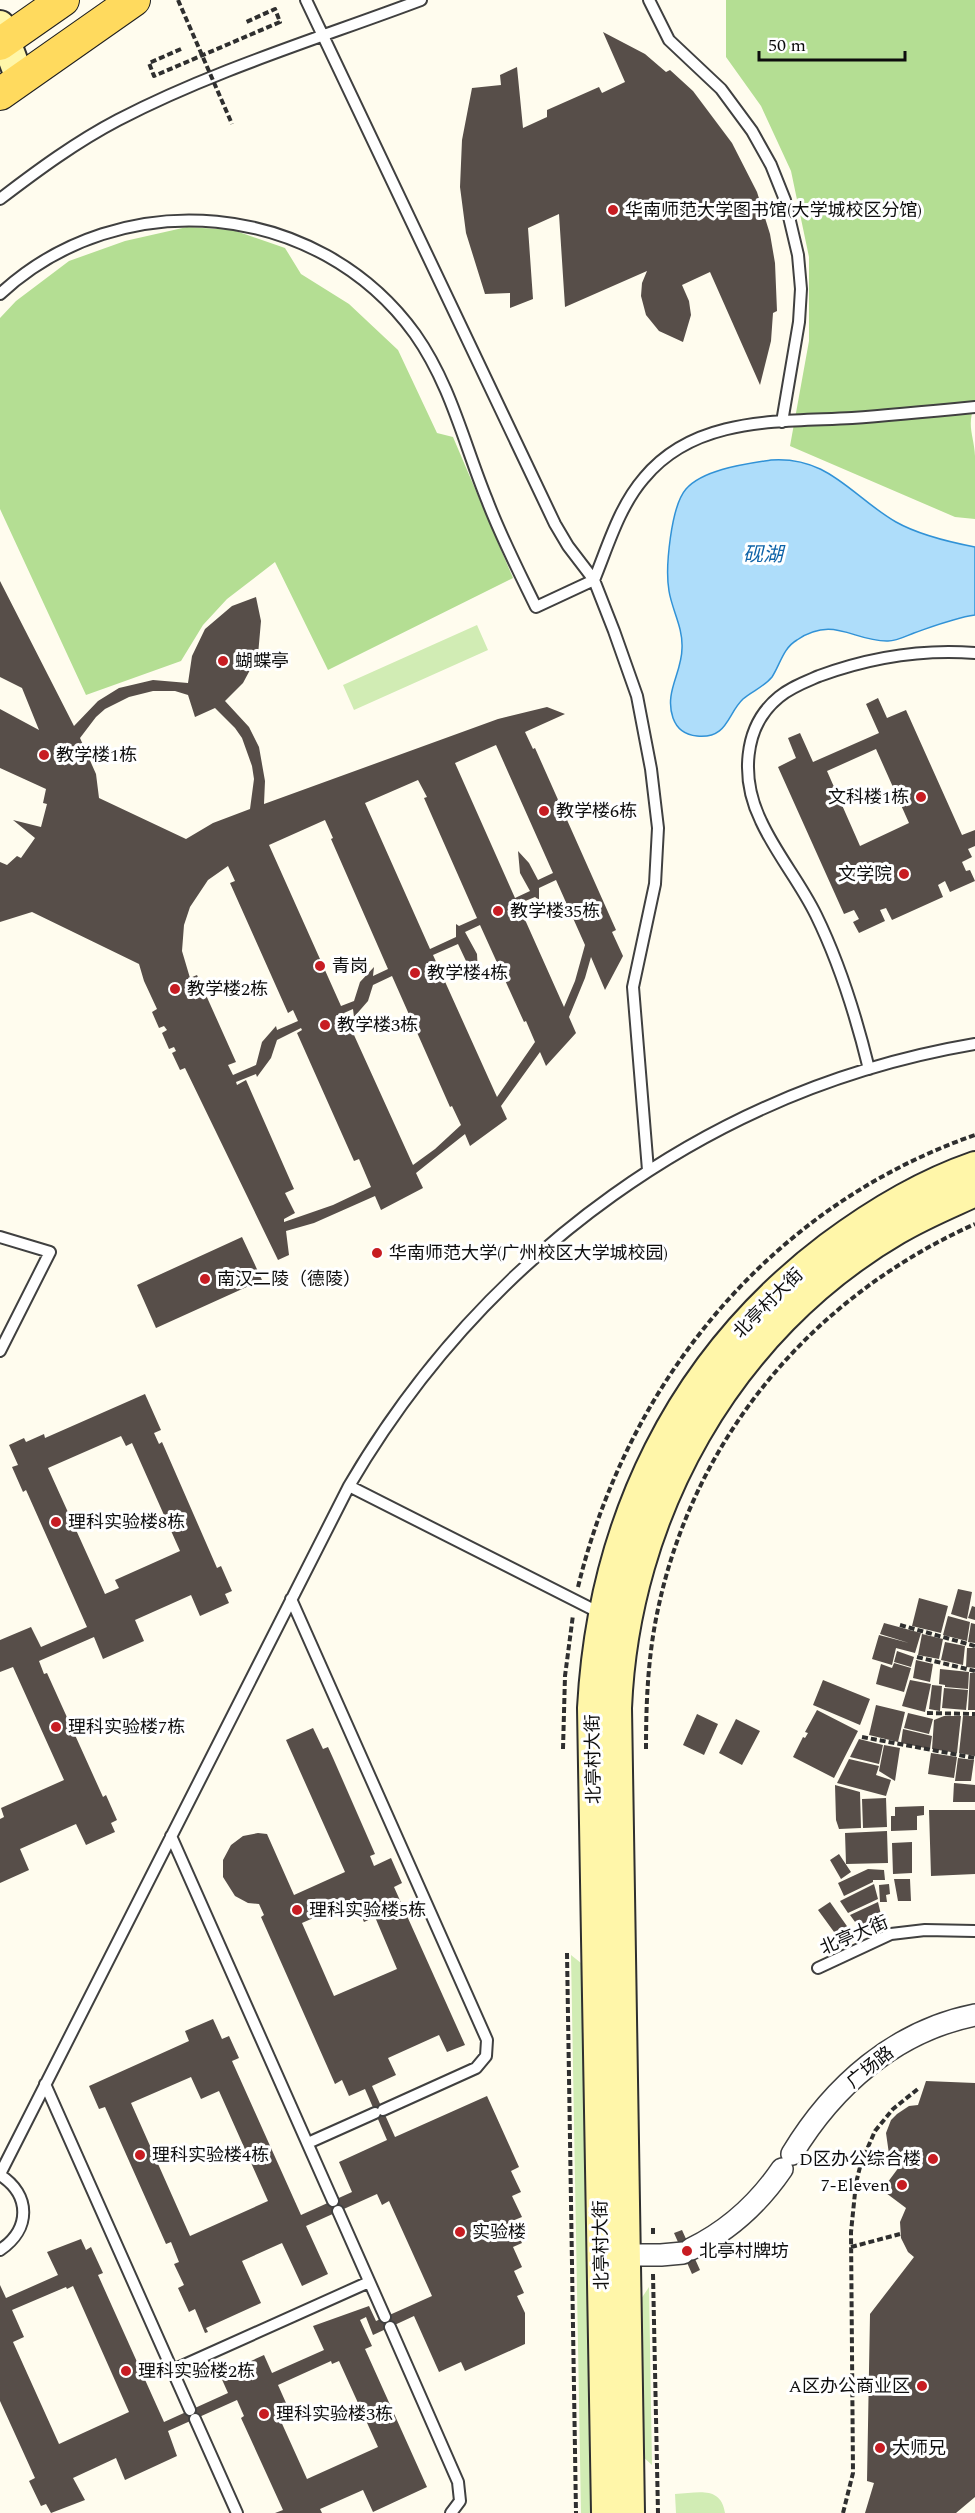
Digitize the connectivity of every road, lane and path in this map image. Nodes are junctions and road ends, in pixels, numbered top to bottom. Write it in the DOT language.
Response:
graph roads {
  1 [pos="63,0"];
  2 [pos="135,0"];
  3 [pos="178,0"];
  4 [pos="306,0"];
  5 [pos="421,0"];
  6 [pos="649,0"];
  7 [pos="244,23"];
  8 [pos="2,36"];
  9 [pos="323,37"];
  10 [pos="181,49"];
  11 [pos="202,55"];
  12 [pos="10,86"];
  13 [pos="232,124"];
  14 [pos="0,199"];
  15 [pos="0,294"];
  16 [pos="975,407"];
  17 [pos="782,422"];
  18 [pos="594,580"];
  19 [pos="975,653"];
  20 [pos="975,1044"];
  21 [pos="869,1069"];
  22 [pos="975,1166"];
  23 [pos="648,1170"];
  24 [pos="975,1192"];
  25 [pos="975,1224"];
  26 [pos="0,1237"];
  27 [pos="0,1351"];
  28 [pos="349,1486"];
  29 [pos="291,1599"];
  30 [pos="602,1614"];
  31 [pos="573,1615"];
  32 [pos="900,1625"];
  33 [pos="975,1646"];
  34 [pos="917,1657"];
  35 [pos="975,1671"];
  36 [pos="927,1713"];
  37 [pos="975,1714"];
  38 [pos="862,1737"];
  39 [pos="564,1749"];
  40 [pos="646,1749"];
  41 [pos="975,1758"];
  42 [pos="171,1836"];
  43 [pos="975,1931"];
  44 [pos="567,1953"];
  45 [pos="818,1968"];
  46 [pos="975,2015"];
  47 [pos="45,2084"];
  48 [pos="919,2088"];
  49 [pos="308,2144"];
  50 [pos="0,2174"];
  51 [pos="900,2234"];
  52 [pos="851,2247"];
  53 [pos="0,2250"];
  54 [pos="613,2255"];
  55 [pos="369,2282"];
  56 [pos="654,2283"];
  57 [pos="173,2370"];
  58 [pos="237,2513"];
  59 [pos="451,2513"];
  60 [pos="576,2513"];
  61 [pos="606,2513"];
  62 [pos="630,2513"];
  63 [pos="658,2513"];
  64 [pos="843,2513"];
  1 -- 8 [label="main road"];
  2 -- 12 [label="main road"];
  3 -- 11 [label="path, bridge"];
  4 -- 9 [label="lane"];
  5 -- 9 [label="lane"];
  6 -- 17 [label="lane"];
  7 -- 11 [label="path"];
  8 -- 12 [label="main road"];
  9 -- 14 [label="lane"];
  9 -- 18 [label="lane"];
  10 -- 11 [label="path"];
  11 -- 13 [label="path, bridge"];
  15 -- 18 [label="lane"];
  16 -- 17 [label="lane"];
  17 -- 18 [label="lane"];
  18 -- 23 [label="lane"];
  19 -- 21 [label="lane"];
  20 -- 21 [label="lane"];
  21 -- 23 [label="lane"];
  22 -- 30 [label="main road, 北亭村大街"];
  23 -- 28 [label="lane"];
  24 -- 54 [label="main road, 北亭村大街"];
  25 -- 40 [label="path"];
  26 -- 27 [label="lane"];
  28 -- 29 [label="lane"];
  28 -- 30 [label="lane"];
  29 -- 42 [label="lane"];
  29 -- 49 [label="lane"];
  30 -- 54 [label="main road, 北亭村大街"];
  31 -- 39 [label="path"];
  32 -- 33 [label="path"];
  34 -- 35 [label="path"];
  36 -- 37 [label="path"];
  38 -- 41 [label="path"];
  42 -- 47 [label="lane"];
  42 -- 49 [label="lane"];
  43 -- 45 [label="lane, 北亭大街"];
  44 -- 60 [label="path"];
  46 -- 54 [label="street, 广场路"];
  47 -- 50 [label="lane"];
  47 -- 57 [label="lane"];
  48 -- 52 [label="path"];
  49 -- 55 [label="lane"];
  50 -- 53 [label="lane"];
  51 -- 52 [label="path"];
  52 -- 64 [label="path"];
  54 -- 61 [label="main road, 北亭村大街"];
  54 -- 62 [label="main road, 北亭村大街"];
  55 -- 57 [label="lane"];
  55 -- 59 [label="lane"];
  56 -- 63 [label="path"];
  57 -- 58 [label="lane"];
}
